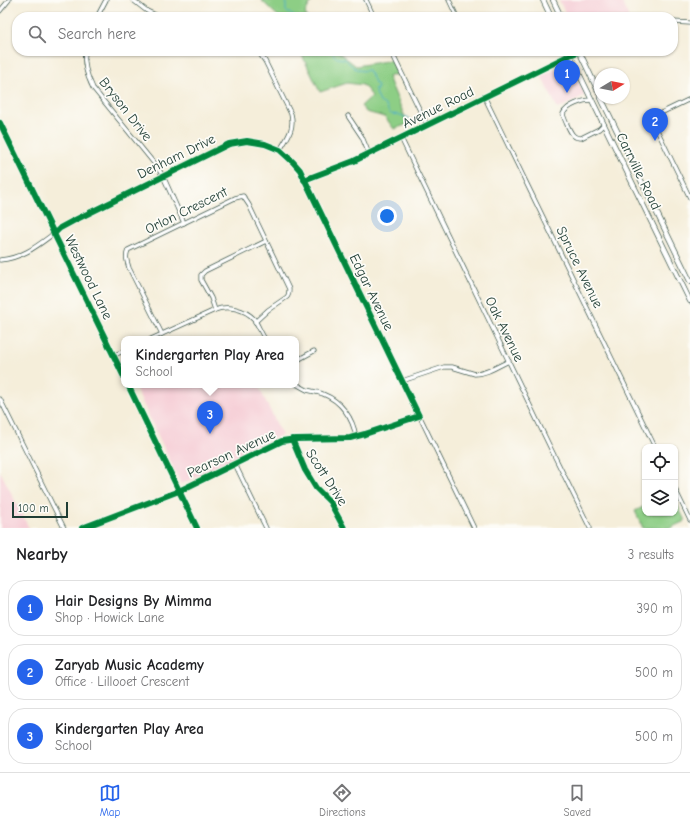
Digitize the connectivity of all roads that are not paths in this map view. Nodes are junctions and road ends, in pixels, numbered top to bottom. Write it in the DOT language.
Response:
graph roads {
  1 [pos="9,0"];
  2 [pos="106,0"];
  3 [pos="133,0"];
  4 [pos="366,0"];
  5 [pos="449,0"];
  6 [pos="543,0"];
  7 [pos="553,0"];
  8 [pos="0,11"];
  9 [pos="100,12"];
  10 [pos="149,12"];
  11 [pos="372,12"];
  12 [pos="455,12"];
  13 [pos="549,12"];
  14 [pos="559,12"];
  15 [pos="678,22"];
  16 [pos="690,23"];
  17 [pos="84,56"];
  18 [pos="262,56"];
  19 [pos="393,56"];
  20 [pos="563,56"];
  21 [pos="570,56"];
  22 [pos="582,56"];
  23 [pos="594,82"];
  24 [pos="485,98"];
  25 [pos="690,99"];
  26 [pos="592,100"];
  27 [pos="605,104"];
  28 [pos="348,116"];
  29 [pos="0,123"];
  30 [pos="604,124"];
  31 [pos="427,125"];
  32 [pos="401,138"];
  33 [pos="280,150"];
  34 [pos="369,154"];
  35 [pos="630,158"];
  36 [pos="622,163"];
  37 [pos="163,176"];
  38 [pos="304,180"];
  39 [pos="690,198"];
  40 [pos="184,223"];
  41 [pos="54,234"];
  42 [pos="266,241"];
  43 [pos="0,260"];
  44 [pos="690,282"];
  45 [pos="682,286"];
  46 [pos="690,301"];
  47 [pos="215,310"];
  48 [pos="255,322"];
  49 [pos="162,334"];
  50 [pos="158,336"];
  51 [pos="263,336"];
  52 [pos="314,351"];
  53 [pos="121,352"];
  54 [pos="114,355"];
  55 [pos="299,360"];
  56 [pos="509,361"];
  57 [pos="121,370"];
  58 [pos="402,381"];
  59 [pos="299,386"];
  60 [pos="129,388"];
  61 [pos="0,399"];
  62 [pos="418,416"];
  63 [pos="356,437"];
  64 [pos="292,439"];
  65 [pos="654,444"];
  66 [pos="235,464"];
  67 [pos="179,491"];
  68 [pos="678,495"];
  69 [pos="690,520"];
  70 [pos="64,528"];
  71 [pos="82,528"];
  72 [pos="197,528"];
  73 [pos="266,528"];
  74 [pos="344,528"];
  75 [pos="474,528"];
  76 [pos="590,528"];
  1 -- 8 [label="street"];
  2 -- 9 [label="street"];
  3 -- 10 [label="street"];
  4 -- 11 [label="street"];
  5 -- 12 [label="street"];
  6 -- 13 [label="main road"];
  7 -- 14 [label="main road"];
  15 -- 16 [label="street"];
  17 -- 37 [label="street, Bryson Drive"];
  18 -- 33 [label="street"];
  19 -- 31 [label="street"];
  20 -- 24 [label="street, Avenue Road"];
  21 -- 26 [label="main road, Carrville Road"];
  22 -- 23 [label="main road"];
  24 -- 31 [label="street, Avenue Road"];
  24 -- 65 [label="street, Spruce Avenue"];
  25 -- 39 [label="street"];
  26 -- 30 [label="main road, Carrville Road"];
  26 -- 30 [label="street"];
  27 -- 35 [label="main road, Carrville Road"];
  28 -- 34 [label="street"];
  29 -- 41 [label="street, Westwood Lane"];
  30 -- 36 [label="main road, Carrville Road"];
  31 -- 32 [label="street, Avenue Road"];
  32 -- 34 [label="street, Avenue Road"];
  32 -- 56 [label="street, Oak Avenue"];
  33 -- 37 [label="street, Denham Drive"];
  33 -- 38 [label="street, Denham Drive"];
  34 -- 38 [label="street, Avenue Road"];
  35 -- 36 [label="main road"];
  35 -- 44 [label="main road, Carrville Road"];
  36 -- 45 [label="main road, Carrville Road"];
  37 -- 40 [label="street, Bryson Drive"];
  37 -- 41 [label="street, Denham Drive"];
  38 -- 58 [label="street, Edgar Avenue"];
  40 -- 42 [label="street, Orlon Crescent"];
  40 -- 49 [label="street, Orlon Crescent"];
  41 -- 43 [label="street, Denham Drive"];
  41 -- 54 [label="street, Westwood Lane"];
  42 -- 47 [label="street"];
  42 -- 48 [label="street, Orlon Crescent"];
  44 -- 45 [label="street"];
  45 -- 46 [label="main road, Carrville Road"];
  47 -- 48 [label="street"];
  47 -- 49 [label="street"];
  48 -- 51 [label="street"];
  49 -- 50 [label="street"];
  52 -- 55 [label="street"];
  53 -- 54 [label="street"];
  54 -- 57 [label="street, Westwood Lane"];
  56 -- 58 [label="street"];
  56 -- 76 [label="street, Oak Avenue"];
  58 -- 62 [label="street, Edgar Avenue"];
  59 -- 63 [label="street"];
  60 -- 67 [label="street"];
  61 -- 70 [label="street"];
  62 -- 63 [label="street, Pearson Avenue"];
  62 -- 75 [label="street, Edgar Avenue"];
  63 -- 64 [label="street, Pearson Avenue"];
  64 -- 66 [label="street, Pearson Avenue"];
  64 -- 74 [label="street, Scott Drive"];
  66 -- 67 [label="street, Pearson Avenue"];
  66 -- 73 [label="street"];
  67 -- 71 [label="street, Pearson Avenue"];
  67 -- 72 [label="street"];
  68 -- 69 [label="street"];
}
